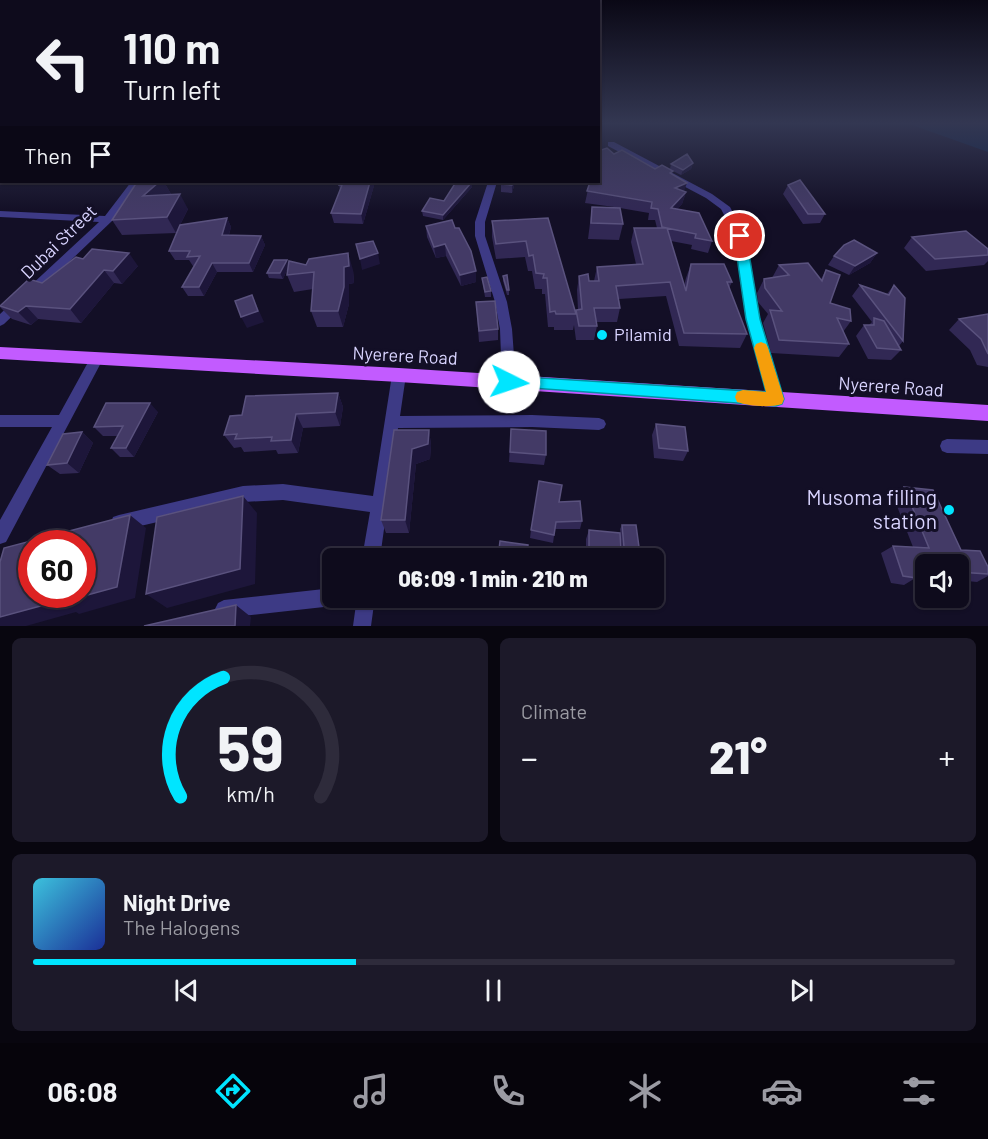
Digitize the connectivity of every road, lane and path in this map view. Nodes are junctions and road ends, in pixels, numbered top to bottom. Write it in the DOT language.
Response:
graph roads {
  1 [pos="628,153"];
  2 [pos="134,183"];
  3 [pos="492,183"];
  4 [pos="0,214"];
  5 [pos="108,219"];
  6 [pos="0,321"];
  7 [pos="0,353"];
  8 [pos="97,359"];
  9 [pos="399,375"];
  10 [pos="509,382"];
  11 [pos="776,399"];
  12 [pos="988,413"];
  13 [pos="0,421"];
  14 [pos="63,422"];
  15 [pos="392,422"];
  16 [pos="599,424"];
  17 [pos="947,447"];
  18 [pos="988,447"];
  19 [pos="379,505"];
  20 [pos="99,528"];
  21 [pos="0,536"];
  22 [pos="373,548"];
  23 [pos="322,598"];
  24 [pos="364,608"];
  25 [pos="210,613"];
  26 [pos="362,626"];
  1 -- 11 [label="street"];
  2 -- 5 [label="street, Dubai Street"];
  3 -- 10 [label="street"];
  4 -- 5 [label="street"];
  5 -- 6 [label="street, Dubai Street"];
  7 -- 8 [label="main road, Nyerere Road"];
  8 -- 9 [label="main road, Nyerere Road"];
  8 -- 14 [label="street"];
  9 -- 10 [label="main road, Nyerere Road"];
  9 -- 15 [label="street"];
  10 -- 11 [label="main road, Nyerere Road"];
  11 -- 12 [label="main road, Nyerere Road"];
  13 -- 14 [label="street"];
  14 -- 21 [label="street"];
  15 -- 16 [label="street"];
  15 -- 19 [label="street"];
  17 -- 18 [label="street"];
  19 -- 20 [label="street"];
  19 -- 22 [label="street"];
  23 -- 25 [label="street"];
  24 -- 26 [label="street"];
}
